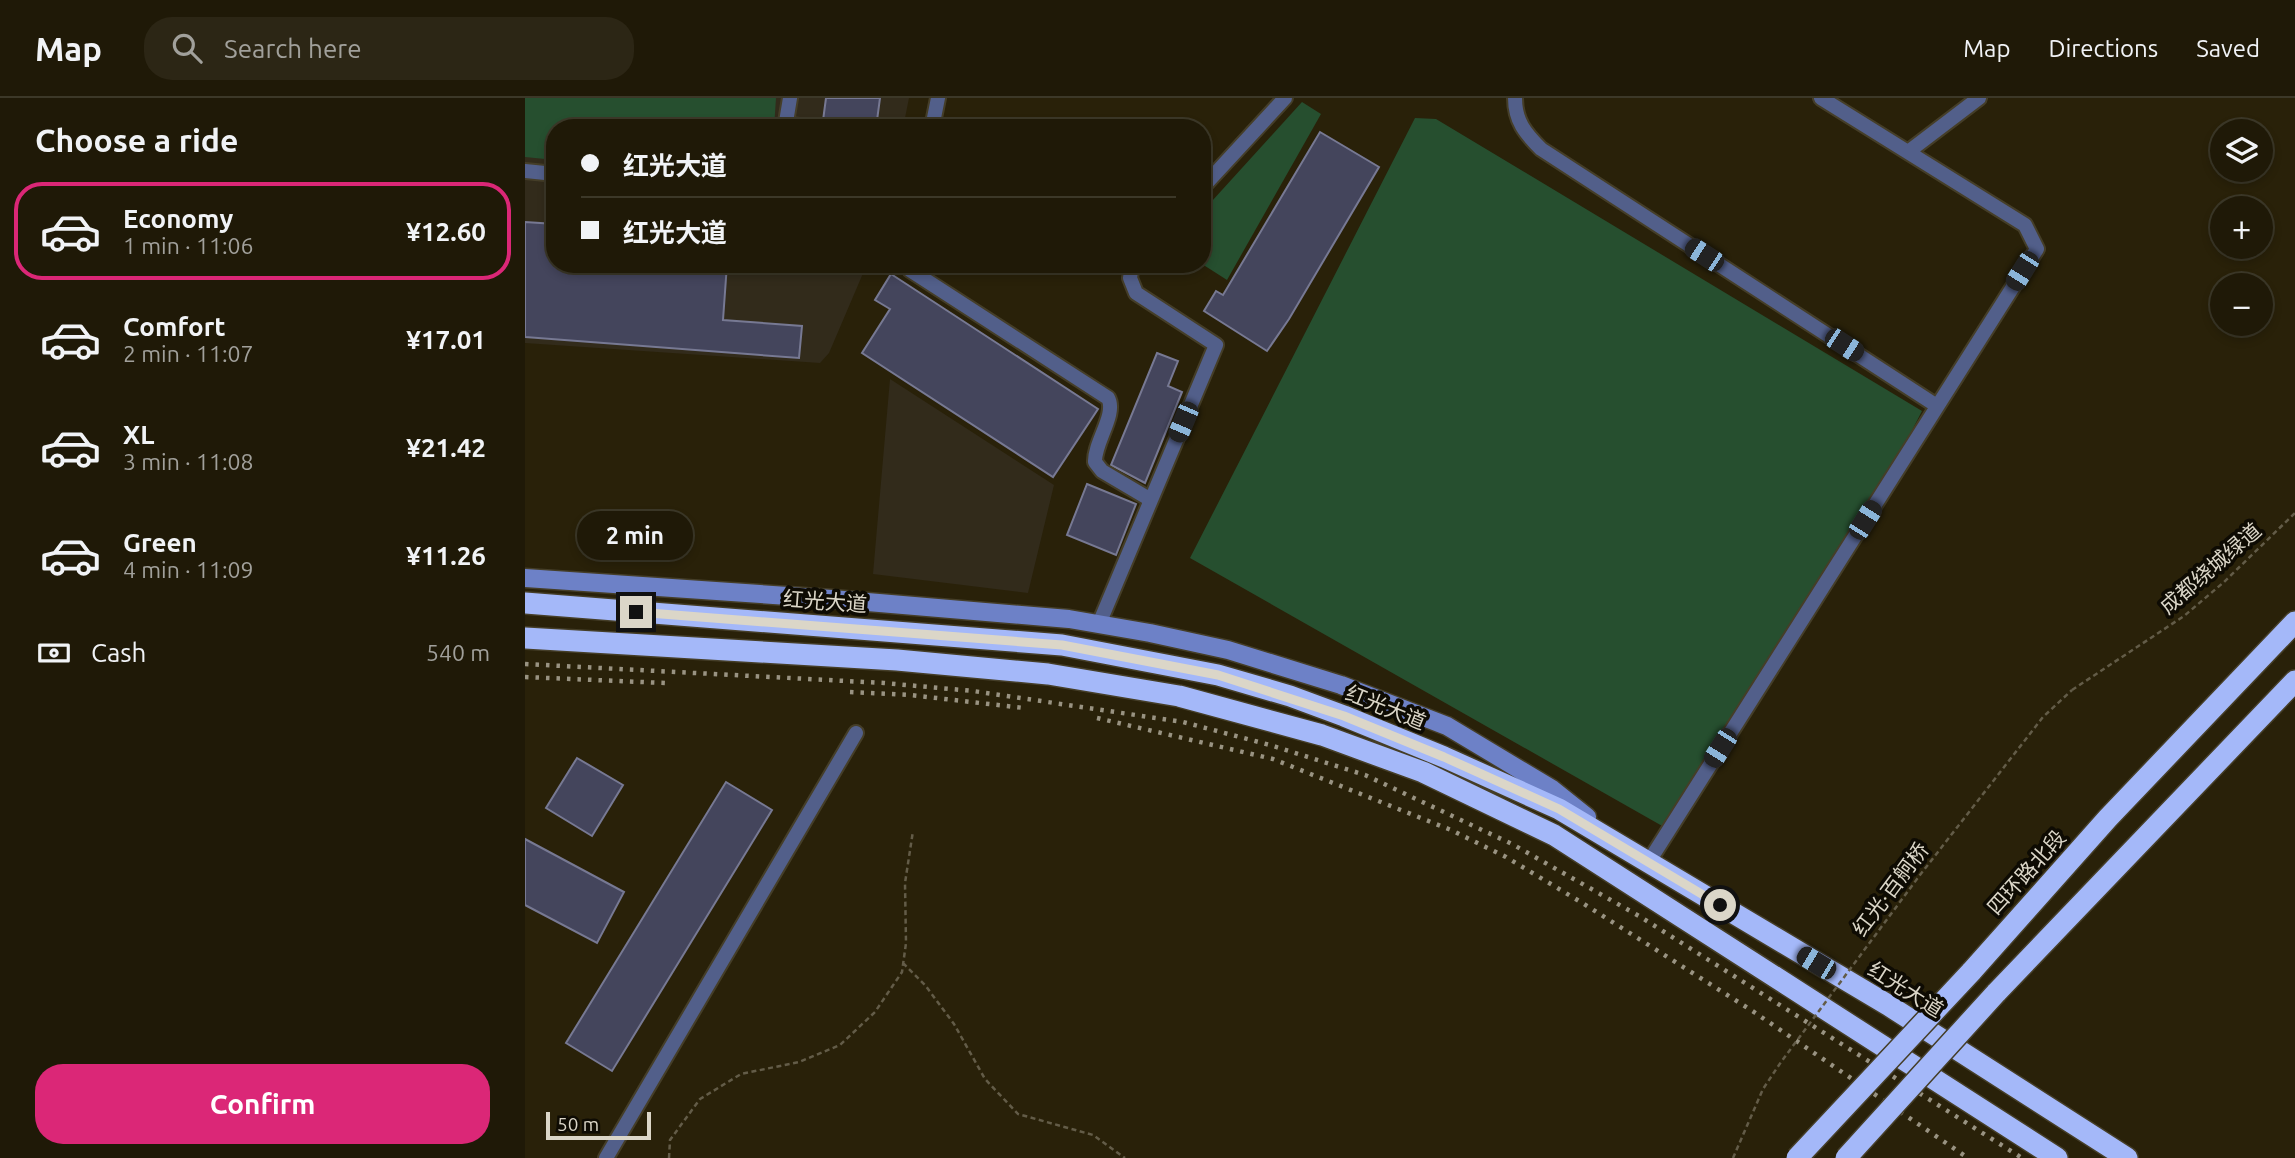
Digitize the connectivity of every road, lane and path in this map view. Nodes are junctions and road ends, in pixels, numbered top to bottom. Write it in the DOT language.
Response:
graph roads {
  1 [pos="790,98"];
  2 [pos="937,98"];
  3 [pos="1285,98"];
  4 [pos="1515,98"];
  5 [pos="1821,98"];
  6 [pos="1979,98"];
  7 [pos="786,119"];
  8 [pos="934,119"];
  9 [pos="1907,152"];
  10 [pos="525,171"];
  11 [pos="546,173"];
  12 [pos="1211,178"];
  13 [pos="915,273"];
  14 [pos="1131,273"];
  15 [pos="1937,406"];
  16 [pos="1151,500"];
  17 [pos="2295,513"];
  18 [pos="525,578"];
  19 [pos="525,603"];
  20 [pos="2295,622"];
  21 [pos="1099,624"];
  22 [pos="525,638"];
  23 [pos="2295,681"];
  24 [pos="2072,690"];
  25 [pos="856,733"];
  26 [pos="913,831"];
  27 [pos="1641,858"];
  28 [pos="903,963"];
  29 [pos="2127,1157"];
  30 [pos="606,1158"];
  31 [pos="669,1158"];
  32 [pos="1125,1158"];
  33 [pos="1733,1158"];
  34 [pos="1797,1158"];
  35 [pos="1846,1158"];
  36 [pos="2057,1158"];
  1 -- 7 [label="street"];
  2 -- 8 [label="street"];
  3 -- 12 [label="street"];
  4 -- 15 [label="street"];
  5 -- 9 [label="street"];
  6 -- 9 [label="street"];
  9 -- 15 [label="street"];
  10 -- 11 [label="street"];
  13 -- 16 [label="street"];
  14 -- 16 [label="street"];
  15 -- 27 [label="street"];
  16 -- 21 [label="street"];
  17 -- 24 [label="path, 成都绕城绿道"];
  18 -- 21 [label="main road"];
  19 -- 27 [label="highway, 红光大道"];
  20 -- 34 [label="highway, 四环路北段, bridge"];
  21 -- 27 [label="main road"];
  22 -- 36 [label="highway"];
  23 -- 35 [label="highway, bridge"];
  24 -- 33 [label="path, 红光·百舸桥, bridge"];
  25 -- 30 [label="street"];
  26 -- 28 [label="path"];
  27 -- 29 [label="highway, 红光大道"];
  28 -- 31 [label="path"];
  28 -- 32 [label="path"];
}
